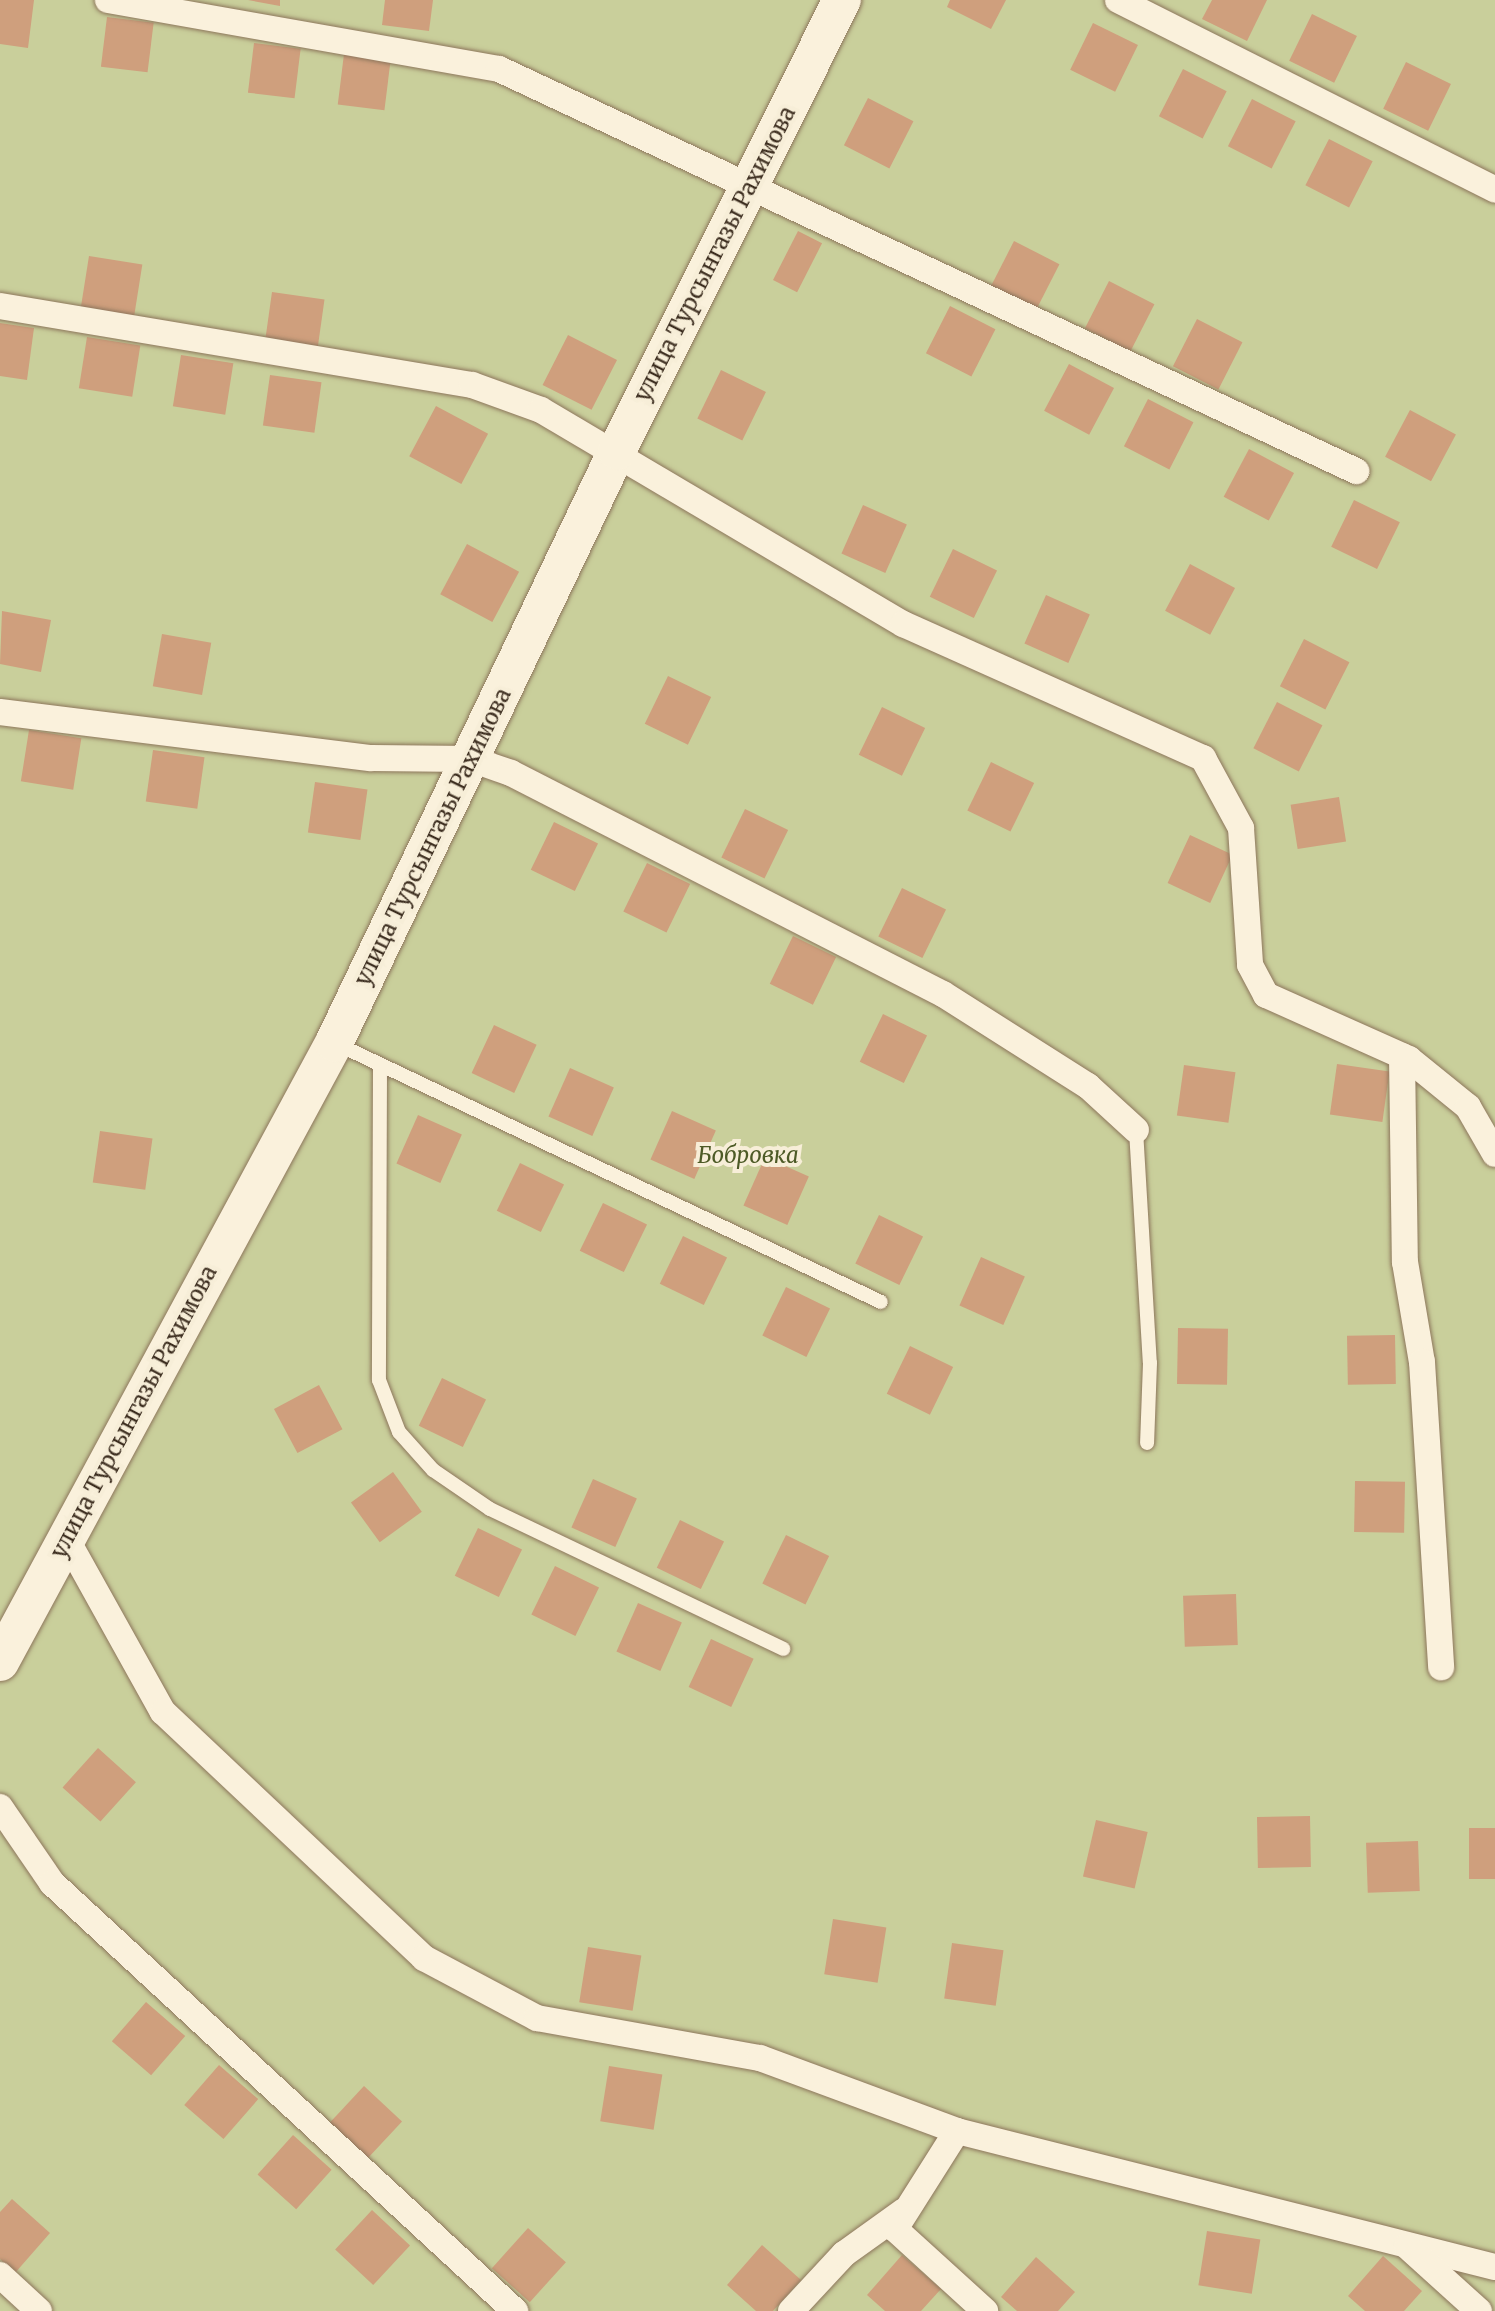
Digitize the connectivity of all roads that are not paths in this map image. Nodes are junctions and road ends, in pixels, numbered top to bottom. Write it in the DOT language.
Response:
graph roads {
  1 [pos="108,0"];
  2 [pos="842,0"];
  3 [pos="1118,0"];
  4 [pos="750,184"];
  5 [pos="1495,190"];
  6 [pos="0,306"];
  7 [pos="617,451"];
  8 [pos="1356,471"];
  9 [pos="0,712"];
  10 [pos="471,759"];
  11 [pos="334,1043"];
  12 [pos="1402,1056"];
  13 [pos="380,1066"];
  14 [pos="1468,1107"];
  15 [pos="1136,1130"];
  16 [pos="1495,1132"];
  17 [pos="1495,1154"];
  18 [pos="881,1302"];
  19 [pos="1147,1443"];
  20 [pos="66,1538"];
  21 [pos="783,1649"];
  22 [pos="0,1662"];
  23 [pos="1441,1667"];
  24 [pos="0,1807"];
  25 [pos="957,2131"];
  26 [pos="904,2211"];
  27 [pos="1404,2244"];
  28 [pos="1495,2267"];
  29 [pos="0,2275"];
  30 [pos="39,2311"];
  31 [pos="515,2311"];
  32 [pos="791,2311"];
  33 [pos="985,2311"];
  34 [pos="1479,2311"];
  1 -- 4 [label="street"];
  2 -- 4 [label="street, улица Турсынгазы Рахимова"];
  3 -- 5 [label="street"];
  4 -- 7 [label="street, улица Турсынгазы Рахимова"];
  4 -- 8 [label="street"];
  6 -- 7 [label="street"];
  7 -- 10 [label="street, улица Турсынгазы Рахимова"];
  7 -- 12 [label="street"];
  9 -- 10 [label="street"];
  10 -- 11 [label="street, улица Турсынгазы Рахимова"];
  10 -- 15 [label="street"];
  11 -- 13 [label="lane"];
  11 -- 20 [label="street, улица Турсынгазы Рахимова"];
  12 -- 14 [label="street"];
  12 -- 23 [label="street"];
  13 -- 18 [label="lane"];
  13 -- 21 [label="lane"];
  14 -- 16 [label="street"];
  14 -- 17 [label="street"];
  15 -- 19 [label="lane"];
  20 -- 22 [label="street, улица Турсынгазы Рахимова"];
  20 -- 25 [label="street"];
  24 -- 31 [label="street"];
  25 -- 26 [label="street"];
  25 -- 27 [label="street"];
  26 -- 32 [label="street"];
  26 -- 33 [label="street"];
  27 -- 28 [label="street"];
  27 -- 34 [label="street"];
  29 -- 30 [label="street"];
}
